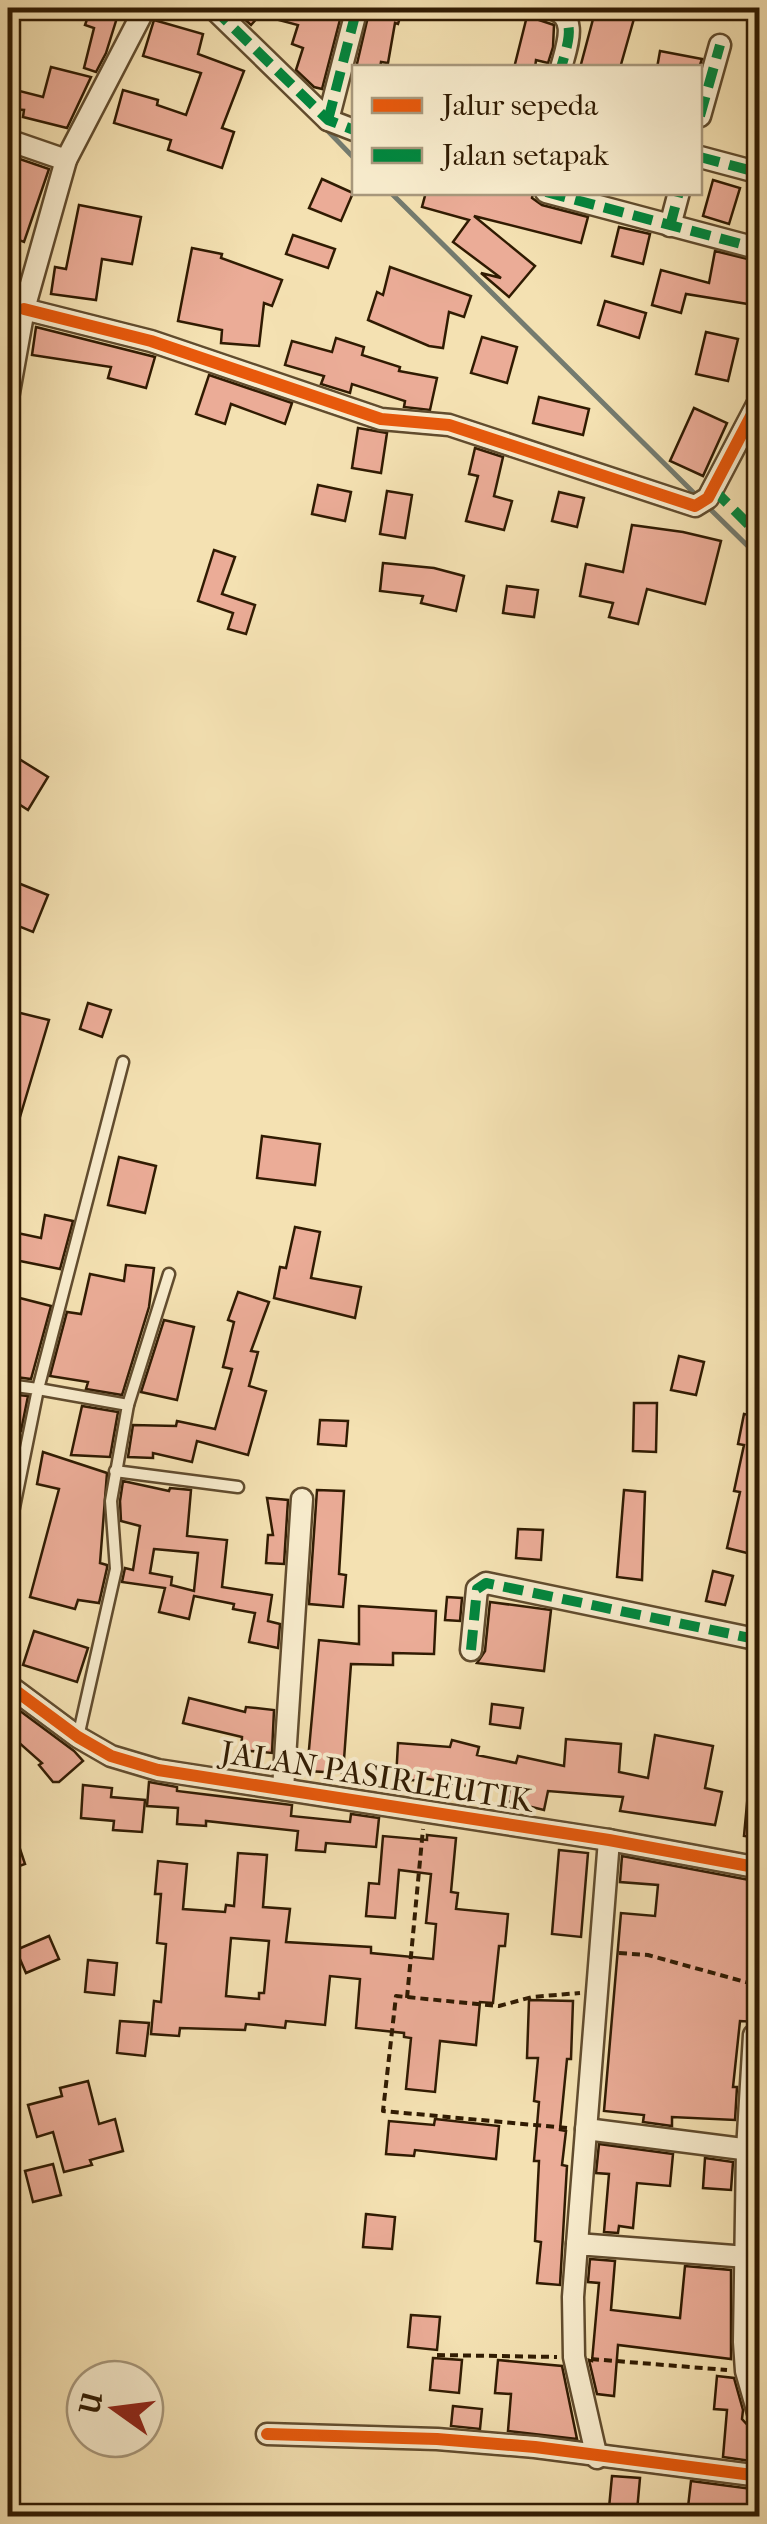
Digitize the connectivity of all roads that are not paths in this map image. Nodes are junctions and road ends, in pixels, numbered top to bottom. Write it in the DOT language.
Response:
graph roads {
  1 [pos="145,8"];
  2 [pos="212,8"];
  3 [pos="357,8"];
  4 [pos="550,8"];
  5 [pos="720,44"];
  6 [pos="562,65"];
  7 [pos="702,109"];
  8 [pos="328,120"];
  9 [pos="352,129"];
  10 [pos="8,140"];
  11 [pos="702,158"];
  12 [pos="66,160"];
  13 [pos="760,173"];
  14 [pos="557,195"];
  15 [pos="678,195"];
  16 [pos="670,226"];
  17 [pos="760,249"];
  18 [pos="24,309"];
  19 [pos="8,398"];
  20 [pos="760,399"];
  21 [pos="123,1062"];
  22 [pos="169,1274"];
  23 [pos="8,1385"];
  24 [pos="38,1389"];
  25 [pos="128,1405"];
  26 [pos="115,1472"];
  27 [pos="238,1487"];
  28 [pos="302,1499"];
  29 [pos="8,1537"];
  30 [pos="760,1640"];
  31 [pos="471,1650"];
  32 [pos="8,1685"];
  33 [pos="78,1738"];
  34 [pos="284,1789"];
  35 [pos="610,1840"];
  36 [pos="760,1868"];
  37 [pos="754,2035"];
  38 [pos="586,2129"];
  39 [pos="753,2150"];
  40 [pos="577,2244"];
  41 [pos="753,2257"];
  42 [pos="760,2420"];
  43 [pos="267,2434"];
  44 [pos="597,2458"];
  45 [pos="760,2476"];
  1 -- 12 [label="street"];
  2 -- 8 [label="street"];
  3 -- 8 [label="street"];
  4 -- 6 [label="street"];
  5 -- 7 [label="street"];
  8 -- 9 [label="street"];
  10 -- 12 [label="street"];
  11 -- 13 [label="street"];
  12 -- 18 [label="street"];
  14 -- 16 [label="street"];
  15 -- 16 [label="street"];
  16 -- 17 [label="street"];
  18 -- 19 [label="street"];
  18 -- 20 [label="street"];
  21 -- 24 [label="lane"];
  22 -- 25 [label="lane"];
  23 -- 24 [label="lane"];
  24 -- 25 [label="lane"];
  24 -- 29 [label="lane"];
  25 -- 26 [label="lane"];
  26 -- 27 [label="lane"];
  26 -- 33 [label="lane"];
  28 -- 34 [label="street"];
  30 -- 31 [label="street"];
  32 -- 33 [label="street, JALAN PASIRLEUTIK"];
  33 -- 34 [label="street, JALAN PASIRLEUTIK"];
  34 -- 35 [label="street, JALAN PASIRLEUTIK"];
  35 -- 36 [label="street, JALAN PASIRLEUTIK"];
  35 -- 38 [label="street"];
  37 -- 39 [label="street"];
  38 -- 39 [label="street"];
  38 -- 40 [label="street"];
  39 -- 41 [label="street"];
  40 -- 41 [label="street"];
  40 -- 44 [label="street"];
  41 -- 42 [label="street"];
  43 -- 44 [label="street"];
  44 -- 45 [label="street"];
}
